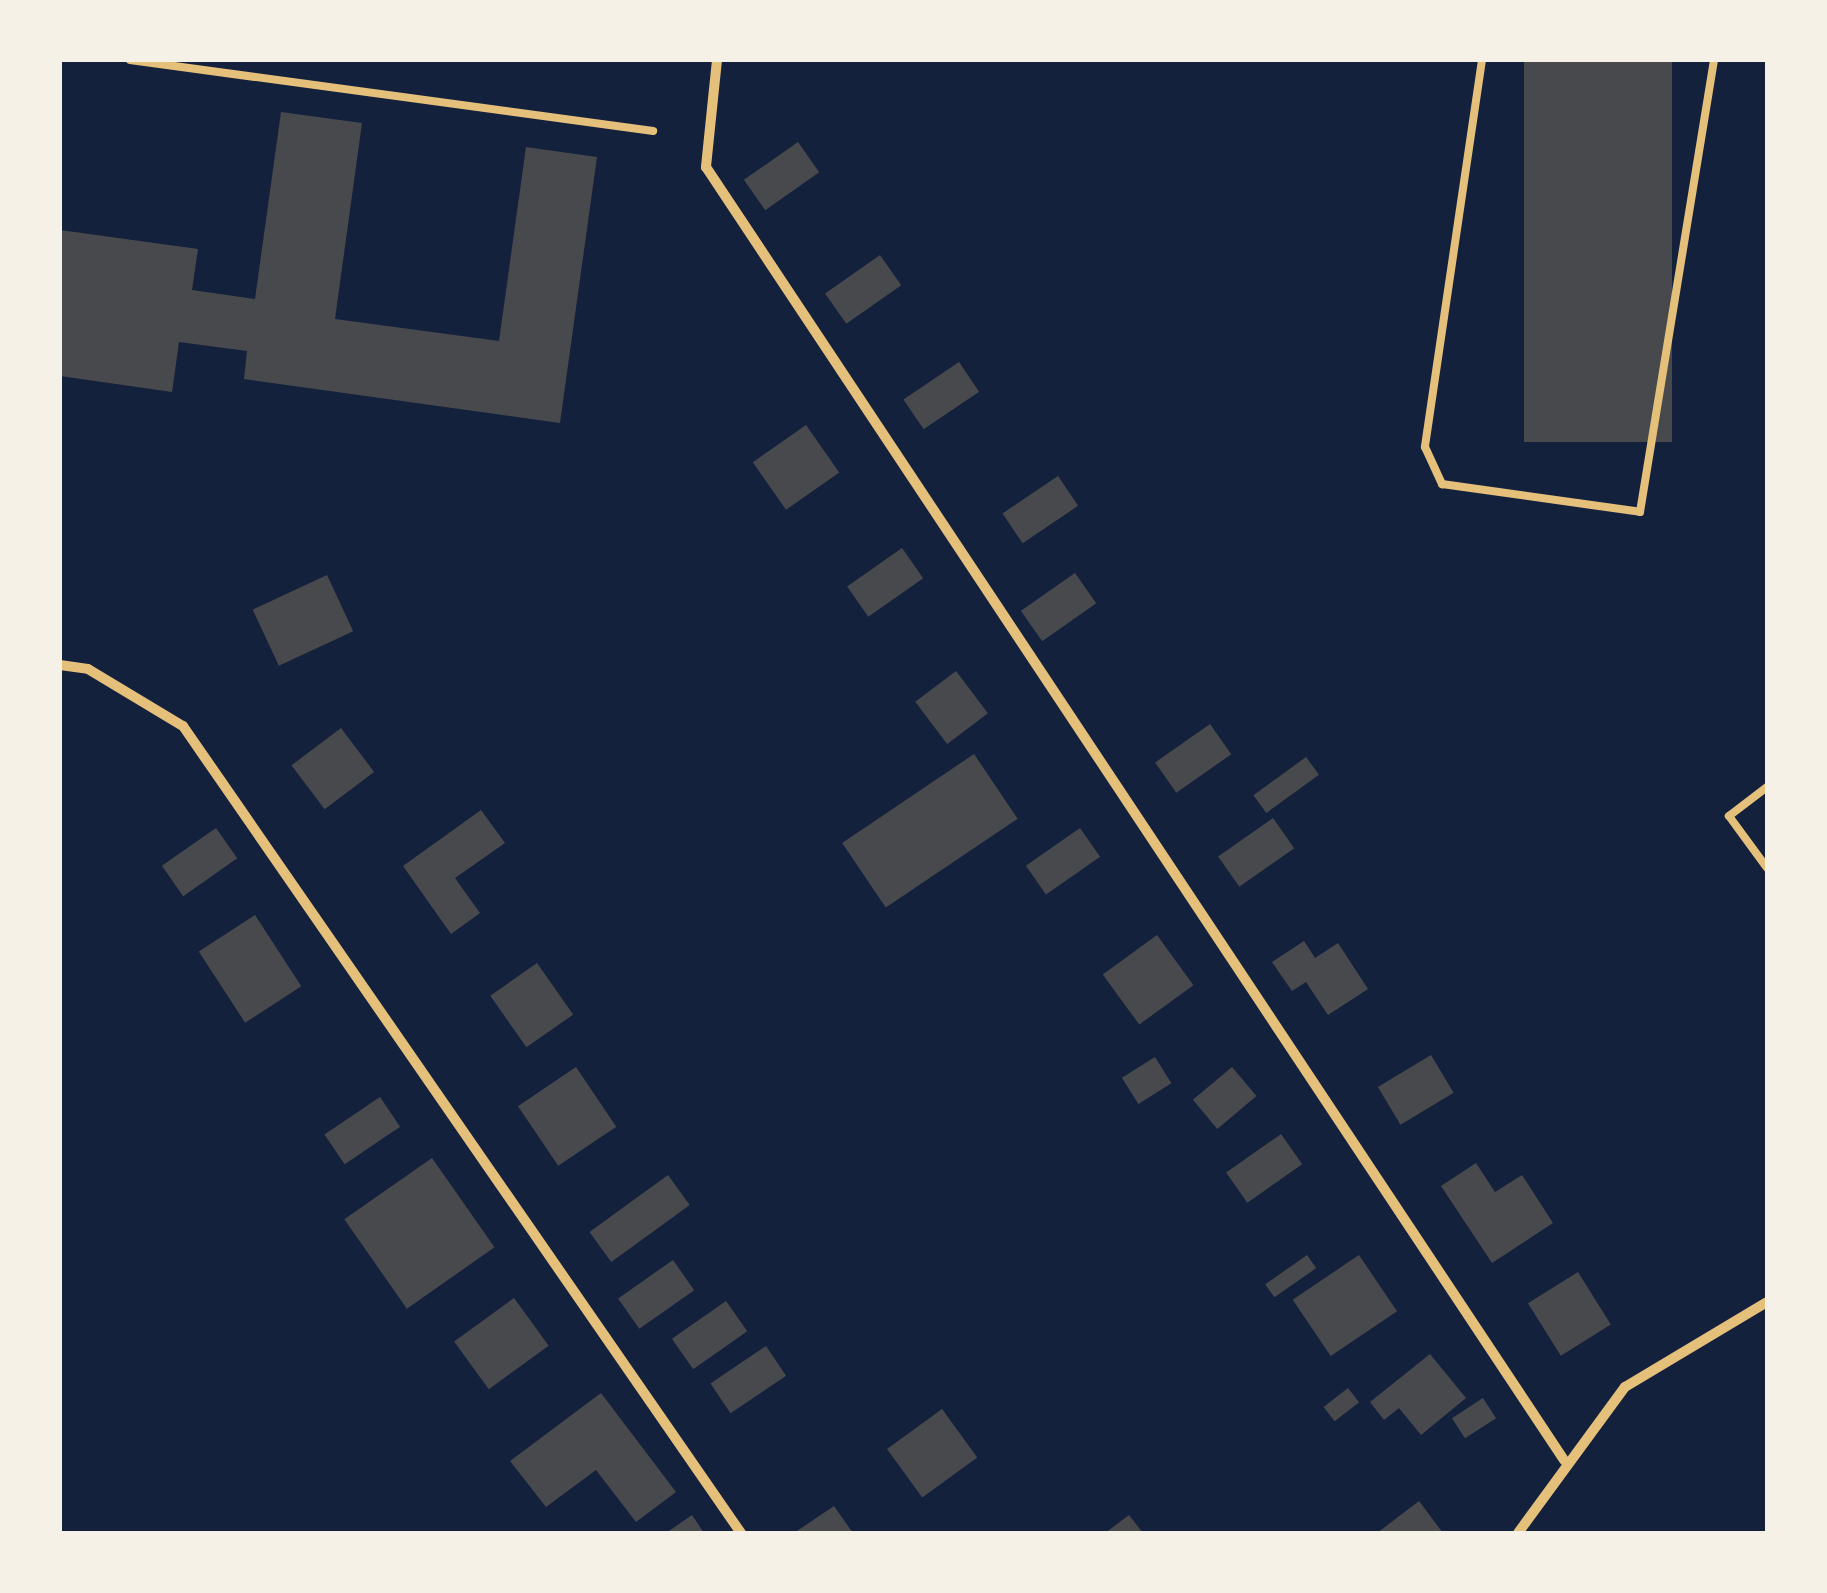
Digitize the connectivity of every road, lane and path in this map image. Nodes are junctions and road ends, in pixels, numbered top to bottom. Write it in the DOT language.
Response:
graph roads {
  1 [pos="130,60"];
  2 [pos="718,60"];
  3 [pos="1482,60"];
  4 [pos="1714,60"];
  5 [pos="653,131"];
  6 [pos="60,665"];
  7 [pos="1767,787"];
  8 [pos="1767,868"];
  9 [pos="1767,1302"];
  10 [pos="1564,1460"];
  11 [pos="741,1533"];
  12 [pos="1518,1533"];
  1 -- 5 [label="lane"];
  2 -- 10 [label="street"];
  3 -- 4 [label="lane"];
  6 -- 11 [label="street"];
  7 -- 8 [label="lane"];
  9 -- 10 [label="street"];
  10 -- 12 [label="street"];
}
